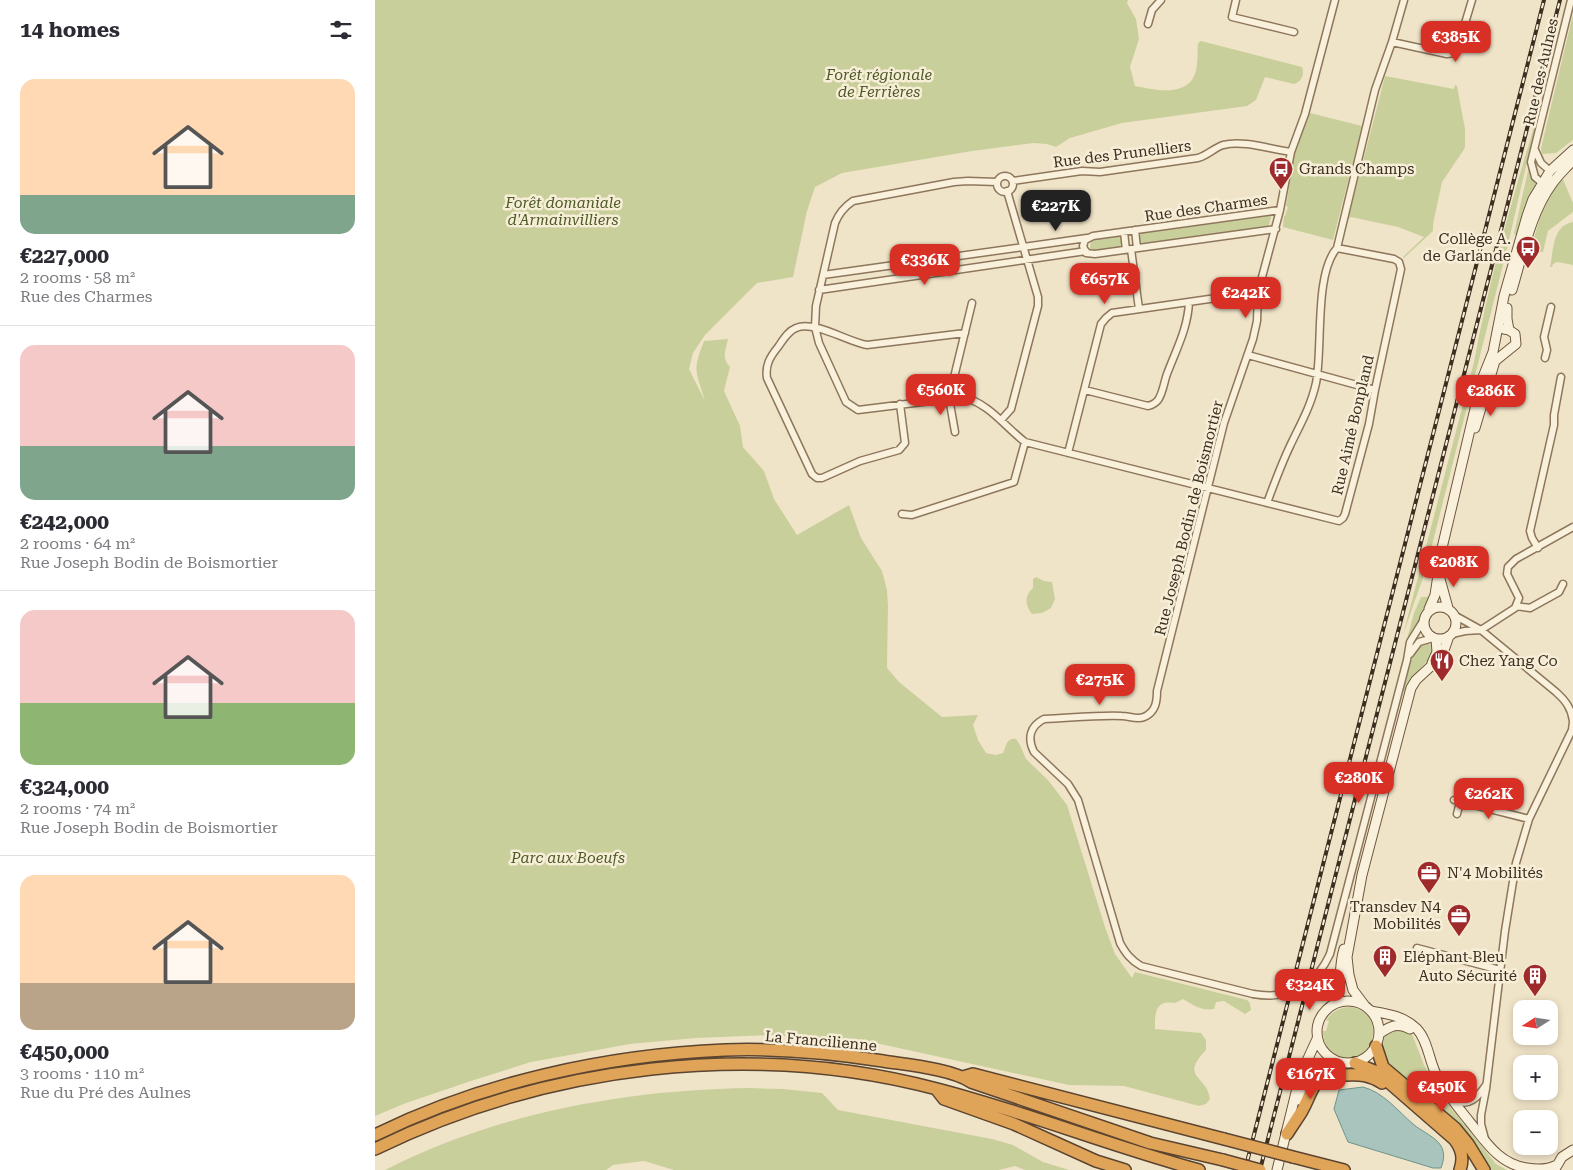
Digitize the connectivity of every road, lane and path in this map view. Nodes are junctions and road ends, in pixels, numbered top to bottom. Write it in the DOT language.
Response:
graph roads {
  1 [pos="1161,0"];
  2 [pos="1236,0"];
  3 [pos="1335,0"];
  4 [pos="1404,0"];
  5 [pos="1471,0"];
  6 [pos="1571,0"];
  7 [pos="1148,24"];
  8 [pos="1294,32"];
  9 [pos="1392,42"];
  10 [pos="1535,150"];
  11 [pos="1573,150"];
  12 [pos="1291,152"];
  13 [pos="1573,160"];
  14 [pos="1550,171"];
  15 [pos="1013,181"];
  16 [pos="997,182"];
  17 [pos="1547,184"];
  18 [pos="1007,192"];
  19 [pos="1280,210"];
  20 [pos="1276,229"];
  21 [pos="1135,230"];
  22 [pos="1124,232"];
  23 [pos="1090,238"];
  24 [pos="1024,247"];
  25 [pos="1337,248"];
  26 [pos="1131,249"];
  27 [pos="1085,252"];
  28 [pos="1028,260"];
  29 [pos="823,275"];
  30 [pos="819,290"];
  31 [pos="1258,292"];
  32 [pos="1189,302"];
  33 [pos="972,303"];
  34 [pos="1551,307"];
  35 [pos="1139,309"];
  36 [pos="815,327"];
  37 [pos="1509,330"];
  38 [pos="1498,332"];
  39 [pos="965,333"];
  40 [pos="1495,342"];
  41 [pos="1508,350"];
  42 [pos="1248,355"];
  43 [pos="1545,358"];
  44 [pos="1317,374"];
  45 [pos="1561,377"];
  46 [pos="1085,390"];
  47 [pos="1375,390"];
  48 [pos="949,398"];
  49 [pos="900,404"];
  50 [pos="1002,420"];
  51 [pos="955,432"];
  52 [pos="1025,442"];
  53 [pos="1068,453"];
  54 [pos="1460,474"];
  55 [pos="1208,487"];
  56 [pos="1267,504"];
  57 [pos="902,514"];
  58 [pos="1573,527"];
  59 [pos="1538,548"];
  60 [pos="1439,574"];
  61 [pos="1563,584"];
  62 [pos="1516,606"];
  63 [pos="1429,610"];
  64 [pos="1451,612"];
  65 [pos="1423,622"];
  66 [pos="1481,630"];
  67 [pos="1450,635"];
  68 [pos="1435,638"];
  69 [pos="1407,660"];
  70 [pos="1427,669"];
  71 [pos="1573,721"];
  72 [pos="1457,814"];
  73 [pos="1529,819"];
  74 [pos="1353,918"];
  75 [pos="1430,942"];
  76 [pos="1417,948"];
  77 [pos="1428,950"];
  78 [pos="1500,970"];
  79 [pos="1337,1003"];
  80 [pos="1368,1009"];
  81 [pos="1379,1034"];
  82 [pos="1317,1039"];
  83 [pos="1376,1046"];
  84 [pos="1332,1060"];
  85 [pos="1355,1063"];
  86 [pos="963,1077"];
  87 [pos="1486,1084"];
  88 [pos="1393,1087"];
  89 [pos="936,1088"];
  90 [pos="1451,1098"];
  91 [pos="1287,1134"];
  92 [pos="375,1135"];
  93 [pos="1485,1142"];
  94 [pos="375,1149"];
  95 [pos="1573,1150"];
  96 [pos="1556,1167"];
  97 [pos="1537,1169"];
  98 [pos="1125,1170"];
  99 [pos="1199,1170"];
  100 [pos="1260,1170"];
  101 [pos="1277,1170"];
  102 [pos="1344,1170"];
  103 [pos="1460,1170"];
  104 [pos="1484,1170"];
  105 [pos="1519,1170"];
  1 -- 7 [label="street"];
  2 -- 8 [label="street"];
  3 -- 12 [label="street, Rue Joseph Bodin de Boismortier"];
  4 -- 9 [label="street"];
  5 -- 9 [label="street"];
  6 -- 10 [label="street, Rue des Aulnes"];
  9 -- 25 [label="street"];
  10 -- 14 [label="street"];
  10 -- 17 [label="street, Rue des Aulnes"];
  11 -- 14 [label="main road"];
  12 -- 15 [label="street, Rue des Prunelliers"];
  12 -- 19 [label="street, Rue Joseph Bodin de Boismortier"];
  13 -- 17 [label="main road"];
  14 -- 17 [label="main road"];
  15 -- 16 [label="street"];
  15 -- 18 [label="street"];
  16 -- 18 [label="street"];
  16 -- 29 [label="street"];
  17 -- 37 [label="main road"];
  17 -- 38 [label="main road"];
  18 -- 24 [label="street"];
  19 -- 20 [label="street, Rue Joseph Bodin de Boismortier"];
  19 -- 21 [label="street, Rue des Charmes"];
  20 -- 26 [label="street, Rue des Charmes"];
  20 -- 31 [label="street, Rue Joseph Bodin de Boismortier"];
  21 -- 22 [label="street, Rue des Charmes"];
  21 -- 26 [label="street, Rue des Charmes"];
  22 -- 23 [label="street, Rue des Charmes"];
  22 -- 26 [label="street"];
  23 -- 24 [label="street, Rue des Charmes"];
  23 -- 27 [label="street"];
  24 -- 28 [label="street"];
  24 -- 29 [label="street, Rue des Charmes"];
  25 -- 44 [label="street"];
  25 -- 47 [label="street, Rue Aimé Bonpland"];
  26 -- 27 [label="street, Rue des Charmes"];
  26 -- 35 [label="street"];
  27 -- 28 [label="street, Rue des Charmes"];
  28 -- 30 [label="street, Rue des Charmes"];
  28 -- 50 [label="street"];
  29 -- 30 [label="street"];
  30 -- 36 [label="street"];
  31 -- 32 [label="street"];
  31 -- 42 [label="street, Rue Joseph Bodin de Boismortier"];
  32 -- 35 [label="street"];
  32 -- 46 [label="street"];
  33 -- 39 [label="street"];
  34 -- 43 [label="street"];
  35 -- 46 [label="street"];
  36 -- 39 [label="street"];
  36 -- 49 [label="street"];
  36 -- 49 [label="street"];
  37 -- 38 [label="main road"];
  37 -- 41 [label="main road"];
  38 -- 40 [label="main road"];
  39 -- 48 [label="street"];
  40 -- 41 [label="main road"];
  40 -- 54 [label="main road"];
  41 -- 54 [label="main road"];
  42 -- 44 [label="street"];
  42 -- 55 [label="street, Rue Joseph Bodin de Boismortier"];
  44 -- 47 [label="street"];
  44 -- 56 [label="street"];
  45 -- 59 [label="street"];
  46 -- 53 [label="street"];
  47 -- 56 [label="street, Rue Aimé Bonpland"];
  48 -- 49 [label="street"];
  48 -- 50 [label="street"];
  48 -- 51 [label="street"];
  50 -- 52 [label="street"];
  52 -- 53 [label="street, Rue Aimé Bonpland"];
  52 -- 57 [label="street"];
  53 -- 55 [label="street, Rue Aimé Bonpland"];
  54 -- 60 [label="main road"];
  55 -- 56 [label="street, Rue Aimé Bonpland"];
  55 -- 69 [label="street, Rue Joseph Bodin de Boismortier, bridge"];
  58 -- 59 [label="street"];
  59 -- 62 [label="street"];
  60 -- 63 [label="main road"];
  60 -- 64 [label="main road"];
  61 -- 62 [label="street"];
  62 -- 66 [label="street"];
  63 -- 64 [label="main road"];
  63 -- 65 [label="main road"];
  64 -- 66 [label="street"];
  64 -- 67 [label="main road"];
  65 -- 68 [label="main road"];
  65 -- 69 [label="street, Rue Joseph Bodin de Boismortier"];
  66 -- 67 [label="street"];
  66 -- 71 [label="street"];
  67 -- 68 [label="main road"];
  67 -- 70 [label="main road"];
  68 -- 69 [label="street, Rue Joseph Bodin de Boismortier"];
  68 -- 70 [label="main road"];
  70 -- 74 [label="main road"];
  71 -- 73 [label="street"];
  72 -- 73 [label="street"];
  73 -- 78 [label="street"];
  74 -- 79 [label="main road"];
  74 -- 80 [label="main road"];
  75 -- 77 [label="street"];
  76 -- 77 [label="street"];
  77 -- 78 [label="street"];
  78 -- 87 [label="street"];
  79 -- 80 [label="main road"];
  79 -- 82 [label="main road"];
  80 -- 81 [label="main road"];
  80 -- 90 [label="main road"];
  81 -- 83 [label="main road"];
  81 -- 105 [label="main road"];
  82 -- 84 [label="main road"];
  82 -- 91 [label="main road"];
  83 -- 85 [label="main road"];
  83 -- 104 [label="highway"];
  84 -- 85 [label="main road"];
  84 -- 91 [label="main road"];
  85 -- 88 [label="highway"];
  86 -- 92 [label="highway, La Francilienne"];
  86 -- 100 [label="highway, La Francilienne, bridge"];
  86 -- 102 [label="highway, bridge"];
  87 -- 90 [label="street"];
  87 -- 93 [label="street"];
  88 -- 91 [label="highway"];
  88 -- 103 [label="highway"];
  89 -- 94 [label="highway, La Francilienne"];
  89 -- 98 [label="highway"];
  89 -- 99 [label="highway, La Francilienne"];
  90 -- 93 [label="main road"];
  91 -- 101 [label="main road"];
  93 -- 97 [label="main road"];
  95 -- 96 [label="main road"];
  96 -- 97 [label="main road"];
}
